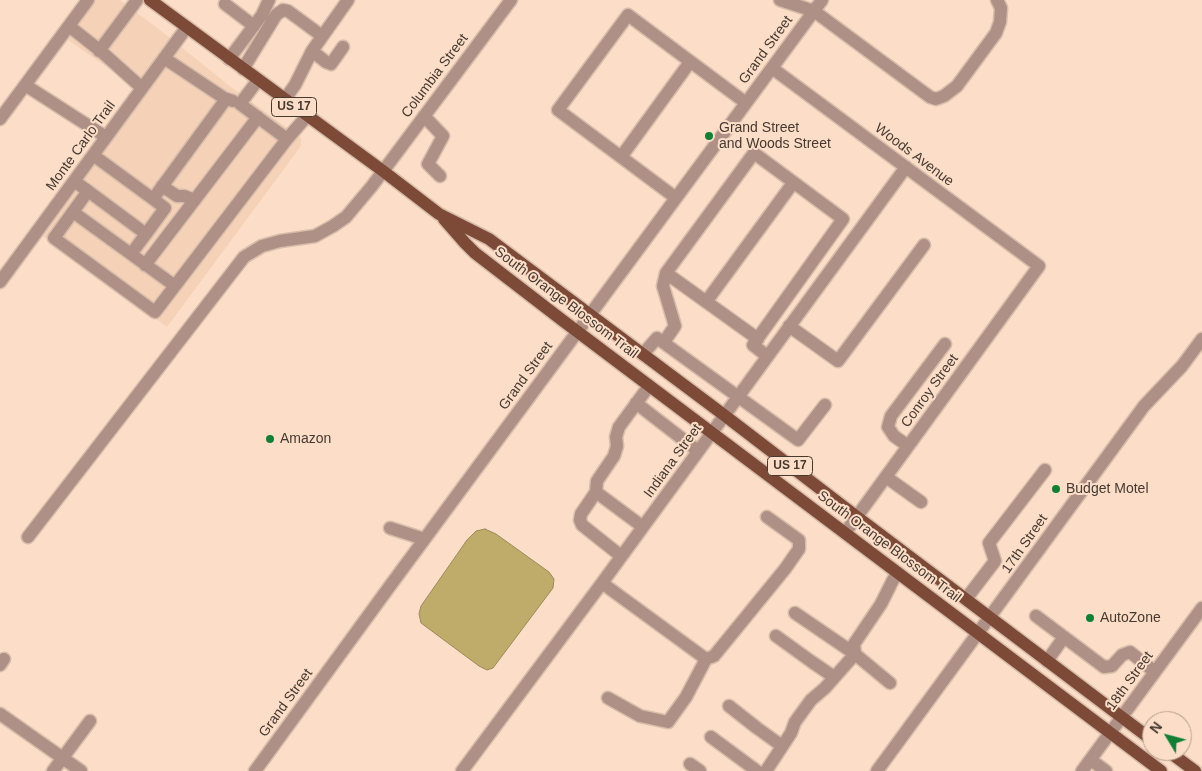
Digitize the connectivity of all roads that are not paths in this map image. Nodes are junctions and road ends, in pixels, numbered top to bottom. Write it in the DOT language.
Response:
graph roads {
  1 [pos="88,0"];
  2 [pos="137,0"];
  3 [pos="150,0"];
  4 [pos="269,0"];
  5 [pos="348,0"];
  6 [pos="511,0"];
  7 [pos="780,0"];
  8 [pos="822,0"];
  9 [pos="996,0"];
  10 [pos="224,4"];
  11 [pos="814,11"];
  12 [pos="69,26"];
  13 [pos="254,26"];
  14 [pos="187,27"];
  15 [pos="322,36"];
  16 [pos="343,47"];
  17 [pos="99,50"];
  18 [pos="312,51"];
  19 [pos="164,58"];
  20 [pos="229,59"];
  21 [pos="690,62"];
  22 [pos="772,68"];
  23 [pos="243,69"];
  24 [pos="258,80"];
  25 [pos="25,85"];
  26 [pos="142,88"];
  27 [pos="226,98"];
  28 [pos="285,100"];
  29 [pos="746,103"];
  30 [pos="240,104"];
  31 [pos="307,116"];
  32 [pos="424,116"];
  33 [pos="258,118"];
  34 [pos="0,119"];
  35 [pos="106,137"];
  36 [pos="287,139"];
  37 [pos="93,155"];
  38 [pos="621,157"];
  39 [pos="906,167"];
  40 [pos="383,171"];
  41 [pos="440,176"];
  42 [pos="74,181"];
  43 [pos="793,182"];
  44 [pos="162,186"];
  45 [pos="88,191"];
  46 [pos="676,198"];
  47 [pos="153,199"];
  48 [pos="195,200"];
  49 [pos="73,212"];
  50 [pos="439,214"];
  51 [pos="146,234"];
  52 [pos="924,245"];
  53 [pos="131,254"];
  54 [pos="145,265"];
  55 [pos="1039,266"];
  56 [pos="666,273"];
  57 [pos="0,282"];
  58 [pos="175,286"];
  59 [pos="706,302"];
  60 [pos="590,315"];
  61 [pos="789,326"];
  62 [pos="577,332"];
  63 [pos="758,339"];
  64 [pos="1202,339"];
  65 [pos="664,342"];
  66 [pos="945,344"];
  67 [pos="643,354"];
  68 [pos="767,356"];
  69 [pos="649,386"];
  70 [pos="738,397"];
  71 [pos="636,403"];
  72 [pos="825,405"];
  73 [pos="724,415"];
  74 [pos="712,432"];
  75 [pos="908,446"];
  76 [pos="698,451"];
  77 [pos="1045,470"];
  78 [pos="886,477"];
  79 [pos="596,492"];
  80 [pos="921,502"];
  81 [pos="768,517"];
  82 [pos="857,517"];
  83 [pos="643,527"];
  84 [pos="390,528"];
  85 [pos="845,533"];
  86 [pos="28,537"];
  87 [pos="424,539"];
  88 [pos="621,556"];
  89 [pos="898,573"];
  90 [pos="602,583"];
  91 [pos="966,600"];
  92 [pos="1202,608"];
  93 [pos="795,613"];
  94 [pos="1036,616"];
  95 [pos="990,617"];
  96 [pos="978,633"];
  97 [pos="776,636"];
  98 [pos="1064,637"];
  99 [pos="855,654"];
  100 [pos="706,659"];
  101 [pos="1047,660"];
  102 [pos="1155,672"];
  103 [pos="834,677"];
  104 [pos="890,683"];
  105 [pos="608,698"];
  106 [pos="729,706"];
  107 [pos="0,714"];
  108 [pos="1122,717"];
  109 [pos="90,721"];
  110 [pos="1142,732"];
  111 [pos="1110,733"];
  112 [pos="711,737"];
  113 [pos="782,746"];
  114 [pos="63,758"];
  115 [pos="1091,760"];
  116 [pos="1181,761"];
  117 [pos="53,771"];
  118 [pos="81,771"];
  119 [pos="255,771"];
  120 [pos="462,771"];
  121 [pos="757,771"];
  122 [pos="766,771"];
  123 [pos="877,771"];
  124 [pos="1082,771"];
  125 [pos="1106,771"];
  126 [pos="1161,771"];
  127 [pos="1194,771"];
  1 -- 12 [label="street"];
  2 -- 17 [label="street"];
  3 -- 14 [label="main road, South Orange Blossom Trail / US 17"];
  4 -- 13 [label="street"];
  5 -- 15 [label="street"];
  6 -- 32 [label="street, Columbia Street"];
  7 -- 11 [label="street"];
  8 -- 11 [label="street, Grand Street"];
  9 -- 11 [label="street"];
  10 -- 13 [label="street"];
  11 -- 22 [label="street, Grand Street"];
  12 -- 17 [label="street"];
  12 -- 25 [label="street"];
  13 -- 20 [label="street"];
  14 -- 19 [label="street, Monte Carlo Trail"];
  14 -- 20 [label="main road, South Orange Blossom Trail / US 17"];
  15 -- 18 [label="street"];
  15 -- 23 [label="street"];
  16 -- 18 [label="street"];
  17 -- 26 [label="street"];
  18 -- 28 [label="street"];
  19 -- 26 [label="street, Monte Carlo Trail"];
  19 -- 27 [label="street"];
  20 -- 23 [label="main road, South Orange Blossom Trail / US 17"];
  21 -- 29 [label="street"];
  21 -- 38 [label="street"];
  21 -- 38 [label="street"];
  22 -- 29 [label="street, Grand Street"];
  22 -- 39 [label="street, Woods Avenue"];
  23 -- 24 [label="main road, South Orange Blossom Trail / US 17"];
  24 -- 28 [label="main road, South Orange Blossom Trail / US 17"];
  24 -- 30 [label="street"];
  25 -- 34 [label="street"];
  25 -- 35 [label="street"];
  26 -- 35 [label="street, Monte Carlo Trail"];
  27 -- 30 [label="street"];
  27 -- 44 [label="street"];
  28 -- 31 [label="main road, South Orange Blossom Trail / US 17"];
  29 -- 46 [label="street, Grand Street"];
  30 -- 33 [label="street"];
  31 -- 36 [label="street"];
  31 -- 40 [label="main road, South Orange Blossom Trail / US 17"];
  32 -- 40 [label="street, Columbia Street"];
  32 -- 41 [label="street"];
  33 -- 36 [label="street"];
  33 -- 48 [label="street"];
  35 -- 37 [label="street, Monte Carlo Trail"];
  36 -- 58 [label="street"];
  37 -- 42 [label="street, Monte Carlo Trail"];
  37 -- 47 [label="street"];
  38 -- 46 [label="street"];
  39 -- 55 [label="street, Woods Avenue"];
  39 -- 61 [label="street, Indiana Street"];
  40 -- 50 [label="main road, South Orange Blossom Trail / US 17"];
  40 -- 86 [label="street, Columbia Street"];
  42 -- 45 [label="street"];
  42 -- 57 [label="street, Monte Carlo Trail"];
  43 -- 56 [label="street"];
  43 -- 59 [label="street"];
  43 -- 63 [label="street"];
  44 -- 47 [label="street"];
  44 -- 48 [label="street"];
  45 -- 49 [label="street"];
  45 -- 51 [label="street"];
  46 -- 60 [label="street, Grand Street"];
  47 -- 51 [label="street"];
  48 -- 54 [label="street"];
  49 -- 53 [label="street"];
  49 -- 58 [label="street"];
  50 -- 60 [label="main road, South Orange Blossom Trail / US 17"];
  50 -- 62 [label="main road, South Orange Blossom Trail / US 17"];
  51 -- 53 [label="street"];
  52 -- 61 [label="street"];
  53 -- 54 [label="street"];
  54 -- 58 [label="street"];
  55 -- 75 [label="street, Conroy Street"];
  56 -- 59 [label="street"];
  56 -- 65 [label="street"];
  59 -- 63 [label="street"];
  60 -- 62 [label="street, Grand Street"];
  60 -- 67 [label="main road, South Orange Blossom Trail / US 17"];
  61 -- 68 [label="street, Indiana Street"];
  62 -- 69 [label="main road, South Orange Blossom Trail / US 17"];
  62 -- 87 [label="street, Grand Street"];
  63 -- 68 [label="street"];
  64 -- 95 [label="street, 17th Street"];
  65 -- 67 [label="street"];
  65 -- 70 [label="street"];
  66 -- 75 [label="street"];
  67 -- 73 [label="main road, South Orange Blossom Trail / US 17"];
  68 -- 70 [label="street, Indiana Street"];
  69 -- 71 [label="street"];
  69 -- 74 [label="main road, South Orange Blossom Trail / US 17"];
  70 -- 72 [label="street"];
  70 -- 73 [label="street, Indiana Street"];
  71 -- 76 [label="street"];
  71 -- 79 [label="street"];
  73 -- 74 [label="street, Indiana Street"];
  73 -- 82 [label="main road, South Orange Blossom Trail / US 17"];
  74 -- 76 [label="street, Indiana Street"];
  74 -- 85 [label="main road, South Orange Blossom Trail / US 17"];
  75 -- 78 [label="street, Conroy Street"];
  76 -- 83 [label="street, Indiana Street"];
  77 -- 91 [label="street"];
  78 -- 80 [label="street"];
  78 -- 82 [label="street, Conroy Street"];
  79 -- 83 [label="street"];
  79 -- 88 [label="street"];
  81 -- 100 [label="street"];
  82 -- 85 [label="street, Conroy Street"];
  82 -- 91 [label="main road, South Orange Blossom Trail / US 17"];
  83 -- 88 [label="street, Indiana Street"];
  84 -- 87 [label="street"];
  85 -- 89 [label="main road, South Orange Blossom Trail / US 17"];
  87 -- 119 [label="street, Grand Street"];
  88 -- 90 [label="street, Indiana Street"];
  89 -- 96 [label="main road, South Orange Blossom Trail / US 17"];
  89 -- 99 [label="street"];
  90 -- 100 [label="street"];
  90 -- 120 [label="street, Indiana Street"];
  91 -- 95 [label="main road, South Orange Blossom Trail / US 17"];
  92 -- 102 [label="street, 18th Street"];
  93 -- 99 [label="street"];
  94 -- 98 [label="street"];
  95 -- 96 [label="street, 17th Street"];
  95 -- 101 [label="main road, South Orange Blossom Trail / US 17"];
  96 -- 111 [label="main road, South Orange Blossom Trail / US 17"];
  96 -- 123 [label="street, 17th Street"];
  97 -- 103 [label="street"];
  98 -- 101 [label="street"];
  98 -- 102 [label="street"];
  99 -- 103 [label="street"];
  99 -- 104 [label="street"];
  100 -- 105 [label="street"];
  101 -- 108 [label="main road, South Orange Blossom Trail / US 17"];
  102 -- 108 [label="street, 18th Street"];
  103 -- 113 [label="street"];
  106 -- 113 [label="street"];
  107 -- 114 [label="street"];
  108 -- 110 [label="main road, South Orange Blossom Trail / US 17"];
  108 -- 111 [label="street, 18th Street"];
  109 -- 114 [label="street"];
  111 -- 115 [label="street, 18th Street"];
  111 -- 126 [label="main road, South Orange Blossom Trail / US 17"];
  112 -- 121 [label="street"];
  113 -- 122 [label="street"];
  114 -- 117 [label="street"];
  114 -- 118 [label="street"];
  115 -- 124 [label="street, 18th Street"];
  115 -- 125 [label="street"];
  116 -- 127 [label="main road"];
}
